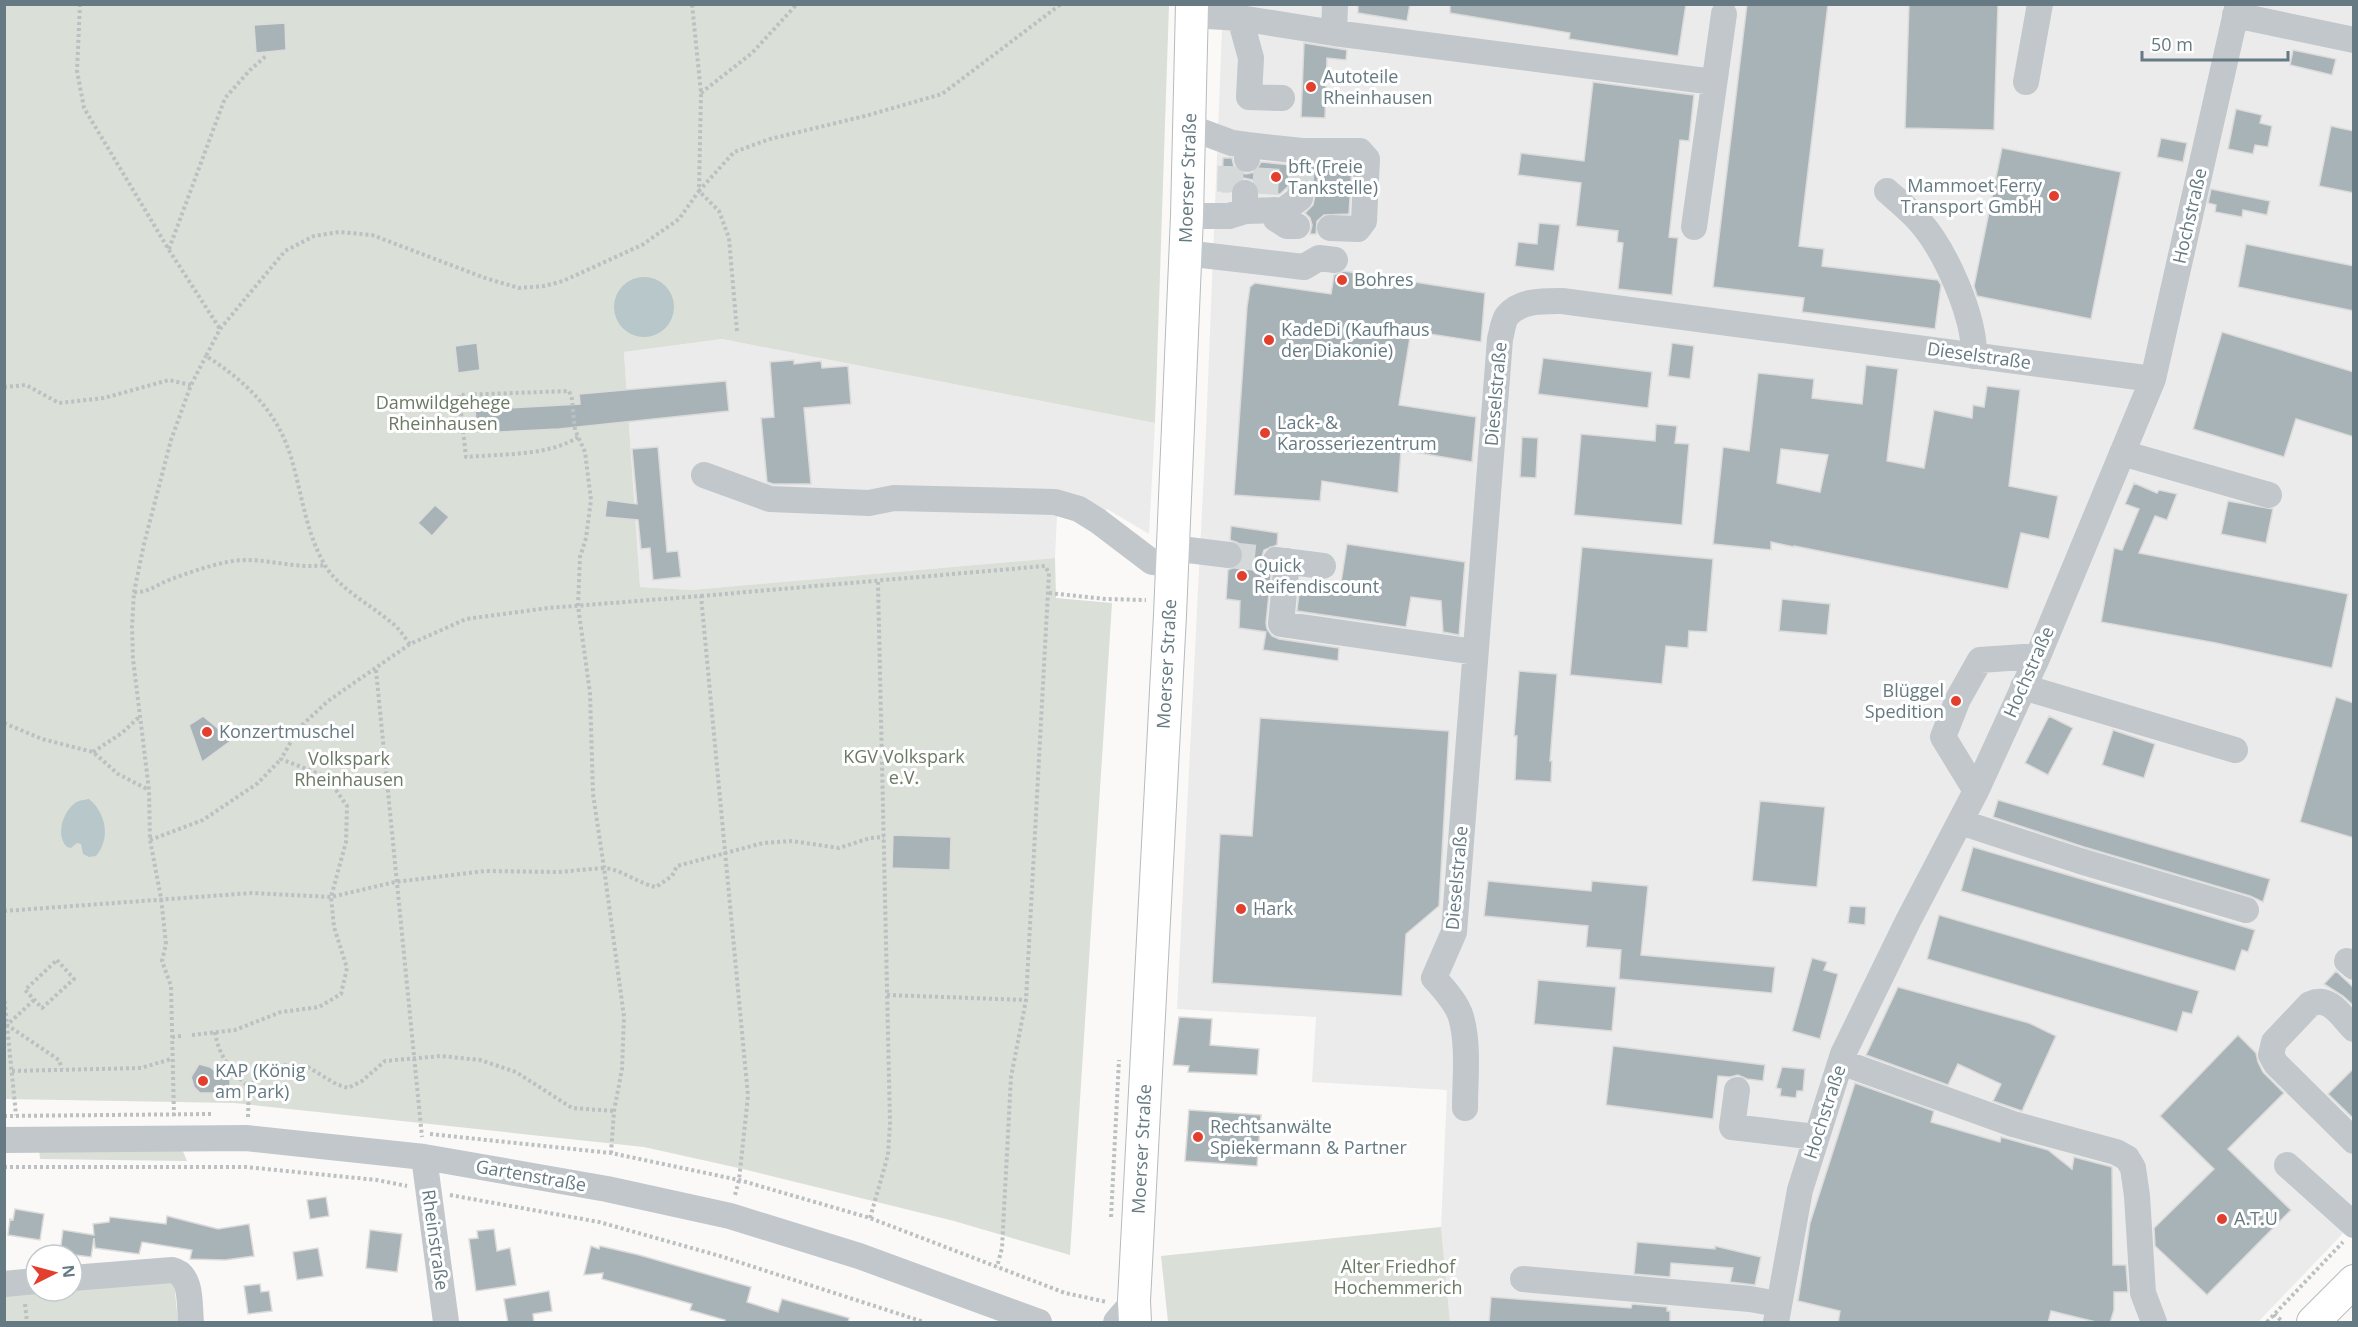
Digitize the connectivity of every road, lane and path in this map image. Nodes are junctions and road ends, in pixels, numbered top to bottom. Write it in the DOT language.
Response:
graph roads {
  1 [pos="80,4"];
  2 [pos="692,4"];
  3 [pos="797,4"];
  4 [pos="1061,4"];
  5 [pos="1335,4"];
  6 [pos="2040,4"];
  7 [pos="1192,10"];
  8 [pos="2237,10"];
  9 [pos="1724,14"];
  10 [pos="1240,18"];
  11 [pos="1334,33"];
  12 [pos="2354,40"];
  13 [pos="267,55"];
  14 [pos="1714,82"];
  15 [pos="2026,82"];
  16 [pos="701,93"];
  17 [pos="1282,98"];
  18 [pos="1189,128"];
  19 [pos="1887,190"];
  20 [pos="699,191"];
  21 [pos="1266,205"];
  22 [pos="1187,216"];
  23 [pos="1694,227"];
  24 [pos="1330,228"];
  25 [pos="169,250"];
  26 [pos="1185,253"];
  27 [pos="1335,260"];
  28 [pos="220,329"];
  29 [pos="736,331"];
  30 [pos="206,356"];
  31 [pos="1974,356"];
  32 [pos="2153,379"];
  33 [pos="191,385"];
  34 [pos="4,387"];
  35 [pos="578,437"];
  36 [pos="2122,453"];
  37 [pos="704,475"];
  38 [pos="2269,495"];
  39 [pos="1229,555"];
  40 [pos="1172,556"];
  41 [pos="325,565"];
  42 [pos="1323,566"];
  43 [pos="878,582"];
  44 [pos="134,592"];
  45 [pos="1049,594"];
  46 [pos="701,596"];
  47 [pos="1150,600"];
  48 [pos="578,606"];
  49 [pos="410,644"];
  50 [pos="1476,652"];
  51 [pos="2038,656"];
  52 [pos="376,669"];
  53 [pos="2023,687"];
  54 [pos="140,717"];
  55 [pos="4,723"];
  56 [pos="2235,750"];
  57 [pos="93,752"];
  58 [pos="281,759"];
  59 [pos="149,790"];
  60 [pos="1976,791"];
  61 [pos="1960,822"];
  62 [pos="884,837"];
  63 [pos="150,840"];
  64 [pos="725,853"];
  65 [pos="604,868"];
  66 [pos="395,882"];
  67 [pos="331,897"];
  68 [pos="161,898"];
  69 [pos="2246,910"];
  70 [pos="4,911"];
  71 [pos="4,995"];
  72 [pos="887,995"];
  73 [pos="34,1000"];
  74 [pos="1026,1000"];
  75 [pos="2349,1024"];
  76 [pos="7,1025"];
  77 [pos="215,1032"];
  78 [pos="192,1035"];
  79 [pos="181,1036"];
  80 [pos="172,1037"];
  81 [pos="413,1058"];
  82 [pos="171,1059"];
  83 [pos="1841,1062"];
  84 [pos="62,1069"];
  85 [pos="12,1071"];
  86 [pos="249,1087"];
  87 [pos="1737,1090"];
  88 [pos="173,1095"];
  89 [pos="1465,1108"];
  90 [pos="614,1111"];
  91 [pos="16,1115"];
  92 [pos="1816,1137"];
  93 [pos="246,1138"];
  94 [pos="4,1140"];
  95 [pos="2354,1141"];
  96 [pos="611,1153"];
  97 [pos="424,1157"];
  98 [pos="2287,1165"];
  99 [pos="4,1167"];
  100 [pos="428,1191"];
  101 [pos="730,1216"];
  102 [pos="870,1218"];
  103 [pos="2350,1232"];
  104 [pos="997,1266"];
  105 [pos="84,1277"];
  106 [pos="1523,1279"];
  107 [pos="2354,1281"];
  108 [pos="4,1284"];
  109 [pos="24,1289"];
  110 [pos="29,1303"];
  111 [pos="1777,1313"];
  112 [pos="2274,1314"];
  113 [pos="1128,1316"];
  114 [pos="27,1323"];
  115 [pos="191,1323"];
  116 [pos="446,1323"];
  117 [pos="924,1323"];
  118 [pos="1039,1323"];
  119 [pos="2154,1323"];
  120 [pos="2267,1323"];
  121 [pos="2283,1323"];
  122 [pos="2313,1323"];
  1 -- 25 [label="path"];
  2 -- 16 [label="path"];
  3 -- 16 [label="path"];
  4 -- 20 [label="path"];
  5 -- 11 [label="street"];
  6 -- 15 [label="street"];
  7 -- 10 [label="street"];
  7 -- 18 [label="main road, Moerser Straße"];
  8 -- 12 [label="street"];
  8 -- 32 [label="street, Hochstraße"];
  9 -- 14 [label="street"];
  10 -- 11 [label="street"];
  10 -- 17 [label="street"];
  11 -- 14 [label="street"];
  13 -- 25 [label="path"];
  14 -- 23 [label="street"];
  16 -- 20 [label="path"];
  18 -- 22 [label="main road, Moerser Straße"];
  18 -- 24 [label="street"];
  19 -- 31 [label="street"];
  20 -- 28 [label="path"];
  20 -- 29 [label="path"];
  21 -- 22 [label="street"];
  22 -- 26 [label="main road, Moerser Straße"];
  25 -- 28 [label="path"];
  26 -- 27 [label="street"];
  26 -- 40 [label="main road, Moerser Straße"];
  28 -- 30 [label="path"];
  30 -- 33 [label="path"];
  30 -- 41 [label="path"];
  31 -- 32 [label="street, Dieselstraße"];
  31 -- 50 [label="street, Dieselstraße"];
  32 -- 36 [label="street, Hochstraße"];
  33 -- 34 [label="path"];
  33 -- 44 [label="path"];
  35 -- 35 [label="path"];
  35 -- 48 [label="path"];
  36 -- 38 [label="street"];
  36 -- 51 [label="street, Hochstraße"];
  37 -- 40 [label="street"];
  39 -- 40 [label="street"];
  40 -- 113 [label="main road, Moerser Straße"];
  41 -- 44 [label="path"];
  41 -- 49 [label="path"];
  42 -- 50 [label="street"];
  43 -- 45 [label="path"];
  43 -- 46 [label="path"];
  43 -- 62 [label="path"];
  44 -- 54 [label="path"];
  45 -- 47 [label="path"];
  45 -- 74 [label="path"];
  46 -- 48 [label="path"];
  46 -- 64 [label="path"];
  48 -- 49 [label="path"];
  48 -- 65 [label="path"];
  49 -- 52 [label="path"];
  50 -- 89 [label="street, Dieselstraße"];
  51 -- 53 [label="street, Hochstraße"];
  51 -- 60 [label="street"];
  52 -- 58 [label="path"];
  52 -- 66 [label="path"];
  53 -- 56 [label="street"];
  53 -- 60 [label="street, Hochstraße"];
  54 -- 57 [label="path"];
  54 -- 59 [label="path"];
  55 -- 57 [label="path"];
  57 -- 59 [label="path"];
  58 -- 63 [label="path"];
  58 -- 67 [label="path"];
  59 -- 63 [label="path"];
  60 -- 61 [label="street, Hochstraße"];
  61 -- 69 [label="street"];
  61 -- 83 [label="street, Hochstraße"];
  62 -- 64 [label="path"];
  62 -- 72 [label="path"];
  63 -- 68 [label="path"];
  64 -- 65 [label="path"];
  64 -- 101 [label="path"];
  65 -- 66 [label="path"];
  65 -- 90 [label="path"];
  66 -- 67 [label="path"];
  66 -- 81 [label="path"];
  67 -- 68 [label="path"];
  67 -- 77 [label="path"];
  68 -- 70 [label="path"];
  68 -- 80 [label="path"];
  71 -- 76 [label="path"];
  72 -- 74 [label="path"];
  72 -- 102 [label="path"];
  73 -- 73 [label="path"];
  73 -- 76 [label="path"];
  74 -- 104 [label="path"];
  75 -- 95 [label="street"];
  76 -- 84 [label="path"];
  76 -- 85 [label="path"];
  77 -- 78 [label="path"];
  77 -- 86 [label="path"];
  79 -- 80 [label="path"];
  80 -- 82 [label="path"];
  81 -- 86 [label="path"];
  81 -- 90 [label="path"];
  81 -- 97 [label="path"];
  82 -- 84 [label="path"];
  82 -- 88 [label="path"];
  83 -- 92 [label="street, Hochstraße"];
  83 -- 119 [label="street"];
  84 -- 85 [label="path"];
  85 -- 91 [label="path"];
  86 -- 93 [label="path"];
  87 -- 92 [label="street"];
  90 -- 96 [label="path"];
  92 -- 111 [label="street, Hochstraße"];
  93 -- 94 [label="street, Gartenstraße"];
  93 -- 97 [label="street, Gartenstraße"];
  97 -- 100 [label="street, Rheinstraße"];
  97 -- 101 [label="street, Gartenstraße"];
  98 -- 103 [label="street"];
  99 -- 100 [label="path"];
  100 -- 116 [label="street, Rheinstraße"];
  100 -- 117 [label="path"];
  101 -- 118 [label="street, Gartenstraße"];
  103 -- 112 [label="path"];
  105 -- 115 [label="street"];
  106 -- 111 [label="street"];
  107 -- 122 [label="main road"];
  108 -- 109 [label="street"];
  110 -- 114 [label="path"];
  112 -- 120 [label="path"];
  112 -- 121 [label="path"];
}
